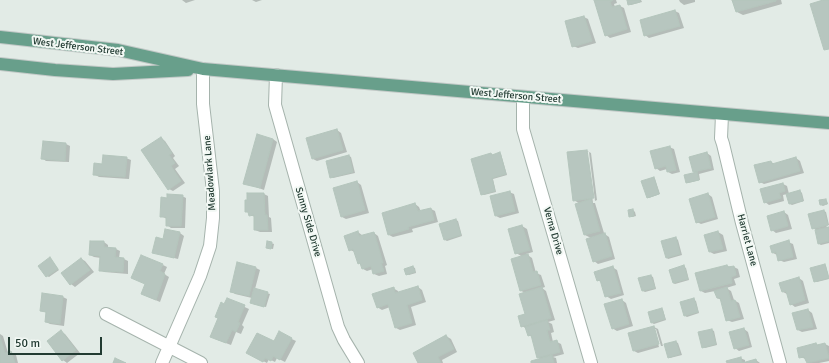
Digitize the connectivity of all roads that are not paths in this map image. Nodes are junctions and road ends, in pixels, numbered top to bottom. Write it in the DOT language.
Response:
graph roads {
  1 [pos="0,37"];
  2 [pos="0,64"];
  3 [pos="202,69"];
  4 [pos="276,75"];
  5 [pos="523,98"];
  6 [pos="722,115"];
  7 [pos="829,123"];
  8 [pos="106,314"];
  9 [pos="169,346"];
  10 [pos="162,363"];
  11 [pos="201,363"];
  12 [pos="358,363"];
  13 [pos="591,363"];
  14 [pos="780,363"];
  1 -- 3 [label="main road, West Jefferson Street"];
  2 -- 3 [label="main road, West Jefferson Street"];
  3 -- 4 [label="main road, West Jefferson Street"];
  3 -- 9 [label="street, Meadowlark Lane"];
  4 -- 5 [label="main road, West Jefferson Street"];
  4 -- 12 [label="street, Sunny Side Drive"];
  5 -- 6 [label="main road, West Jefferson Street"];
  5 -- 13 [label="street, Verna Drive"];
  6 -- 7 [label="main road, West Jefferson Street"];
  6 -- 14 [label="street, Harriet Lane"];
  8 -- 9 [label="street"];
  9 -- 10 [label="street, Meadowlark Lane"];
  9 -- 11 [label="street"];
}
